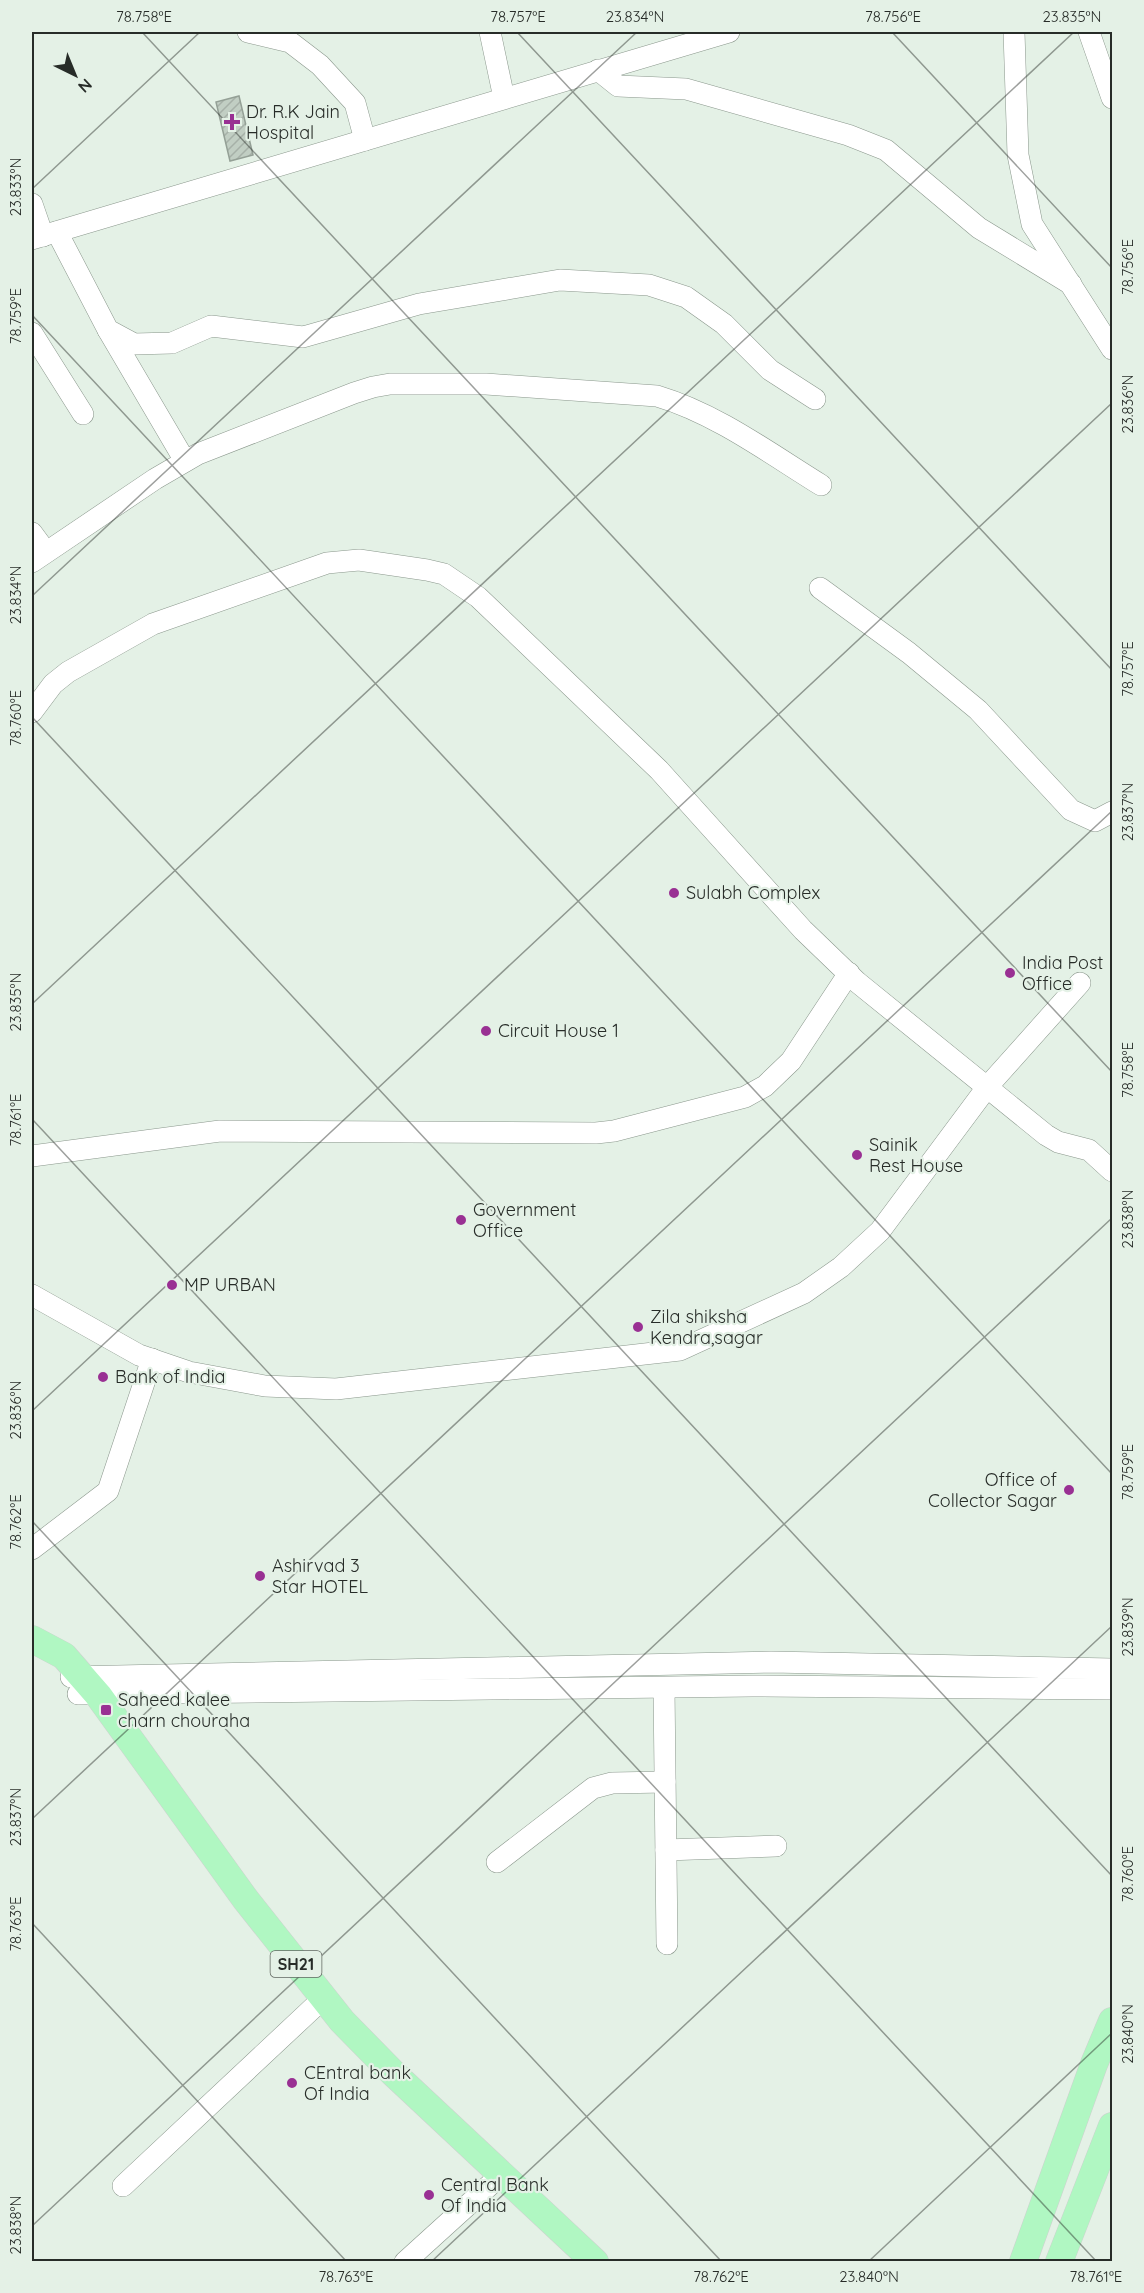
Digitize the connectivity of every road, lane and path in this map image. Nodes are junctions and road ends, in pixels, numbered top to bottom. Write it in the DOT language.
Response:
graph roads {
  1 [pos="248,32"];
  2 [pos="490,32"];
  3 [pos="729,32"];
  4 [pos="1014,32"];
  5 [pos="1089,32"];
  6 [pos="598,70"];
  7 [pos="504,98"];
  8 [pos="1113,98"];
  9 [pos="365,140"];
  10 [pos="32,204"];
  11 [pos="44,236"];
  12 [pos="1071,284"];
  13 [pos="108,330"];
  14 [pos="32,333"];
  15 [pos="1113,349"];
  16 [pos="815,399"];
  17 [pos="83,414"];
  18 [pos="185,461"];
  19 [pos="821,485"];
  20 [pos="32,533"];
  21 [pos="39,557"];
  22 [pos="820,588"];
  23 [pos="32,712"];
  24 [pos="1113,812"];
  25 [pos="849,973"];
  26 [pos="1080,983"];
  27 [pos="988,1086"];
  28 [pos="32,1156"];
  29 [pos="1113,1171"];
  30 [pos="32,1294"];
  31 [pos="152,1359"];
  32 [pos="32,1548"];
  33 [pos="32,1639"];
  34 [pos="32,1659"];
  35 [pos="1113,1669"];
  36 [pos="81,1686"];
  37 [pos="664,1688"];
  38 [pos="1113,1689"];
  39 [pos="665,1782"];
  40 [pos="776,1846"];
  41 [pos="666,1850"];
  42 [pos="497,1862"];
  43 [pos="667,1944"];
  44 [pos="314,2007"];
  45 [pos="1113,2021"];
  46 [pos="1113,2126"];
  47 [pos="491,2184"];
  48 [pos="123,2186"];
  49 [pos="405,2262"];
  50 [pos="574,2262"];
  51 [pos="595,2262"];
  52 [pos="1023,2262"];
  53 [pos="1059,2262"];
  1 -- 9 [label="street"];
  2 -- 7 [label="street"];
  3 -- 6 [label="street"];
  4 -- 12 [label="street"];
  5 -- 8 [label="street"];
  6 -- 7 [label="street"];
  6 -- 12 [label="street"];
  7 -- 9 [label="street"];
  9 -- 11 [label="street"];
  10 -- 11 [label="street"];
  11 -- 13 [label="street"];
  12 -- 15 [label="street"];
  13 -- 16 [label="street"];
  13 -- 18 [label="street"];
  14 -- 17 [label="street"];
  18 -- 19 [label="street"];
  18 -- 21 [label="street"];
  20 -- 21 [label="street"];
  22 -- 24 [label="street"];
  23 -- 25 [label="street"];
  25 -- 27 [label="street"];
  25 -- 28 [label="street"];
  26 -- 27 [label="street"];
  27 -- 29 [label="street"];
  27 -- 31 [label="street"];
  30 -- 31 [label="street"];
  31 -- 32 [label="street"];
  33 -- 36 [label="main road, SH21"];
  34 -- 36 [label="main road, SH21"];
  35 -- 36 [label="street"];
  36 -- 37 [label="street"];
  36 -- 44 [label="main road, SH21"];
  36 -- 51 [label="main road, SH21"];
  37 -- 38 [label="street"];
  37 -- 39 [label="street"];
  39 -- 41 [label="street"];
  39 -- 42 [label="street"];
  40 -- 41 [label="street"];
  41 -- 43 [label="street"];
  44 -- 47 [label="main road, SH21"];
  44 -- 48 [label="street"];
  45 -- 52 [label="main road"];
  46 -- 53 [label="main road"];
  47 -- 49 [label="street"];
  47 -- 50 [label="main road, SH21"];
}
